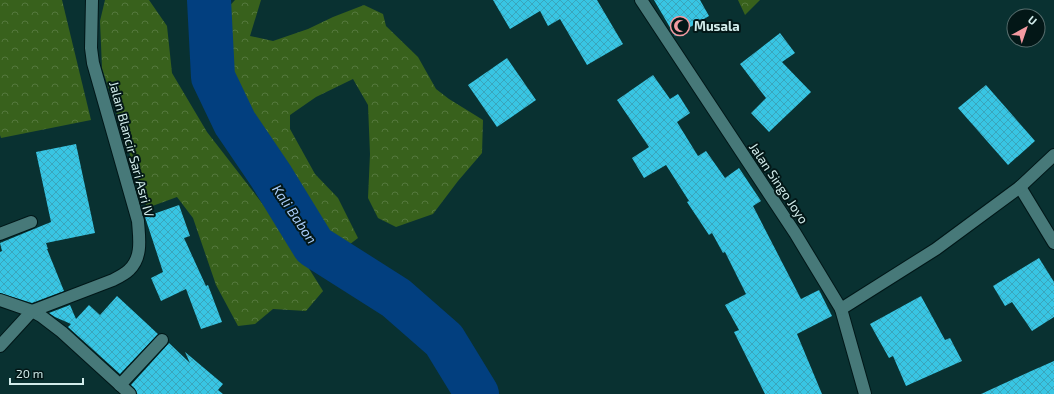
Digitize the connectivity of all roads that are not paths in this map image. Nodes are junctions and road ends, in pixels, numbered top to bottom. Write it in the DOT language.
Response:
graph roads {
  1 [pos="92,0"];
  2 [pos="641,0"];
  3 [pos="1054,155"];
  4 [pos="1020,187"];
  5 [pos="31,222"];
  6 [pos="0,234"];
  7 [pos="1054,243"];
  8 [pos="0,300"];
  9 [pos="842,309"];
  10 [pos="32,311"];
  11 [pos="162,340"];
  12 [pos="0,346"];
  13 [pos="120,384"];
  14 [pos="130,394"];
  15 [pos="865,394"];
  1 -- 10 [label="street, Jalan Blancir Sari Asri IV"];
  2 -- 9 [label="street, Jalan Singo Joyo"];
  3 -- 4 [label="street"];
  4 -- 7 [label="street"];
  4 -- 9 [label="street"];
  5 -- 6 [label="street"];
  8 -- 10 [label="street"];
  9 -- 15 [label="street, Jalan Singo Joyo"];
  10 -- 12 [label="street"];
  10 -- 13 [label="street"];
  11 -- 13 [label="street"];
  13 -- 14 [label="street"];
}
